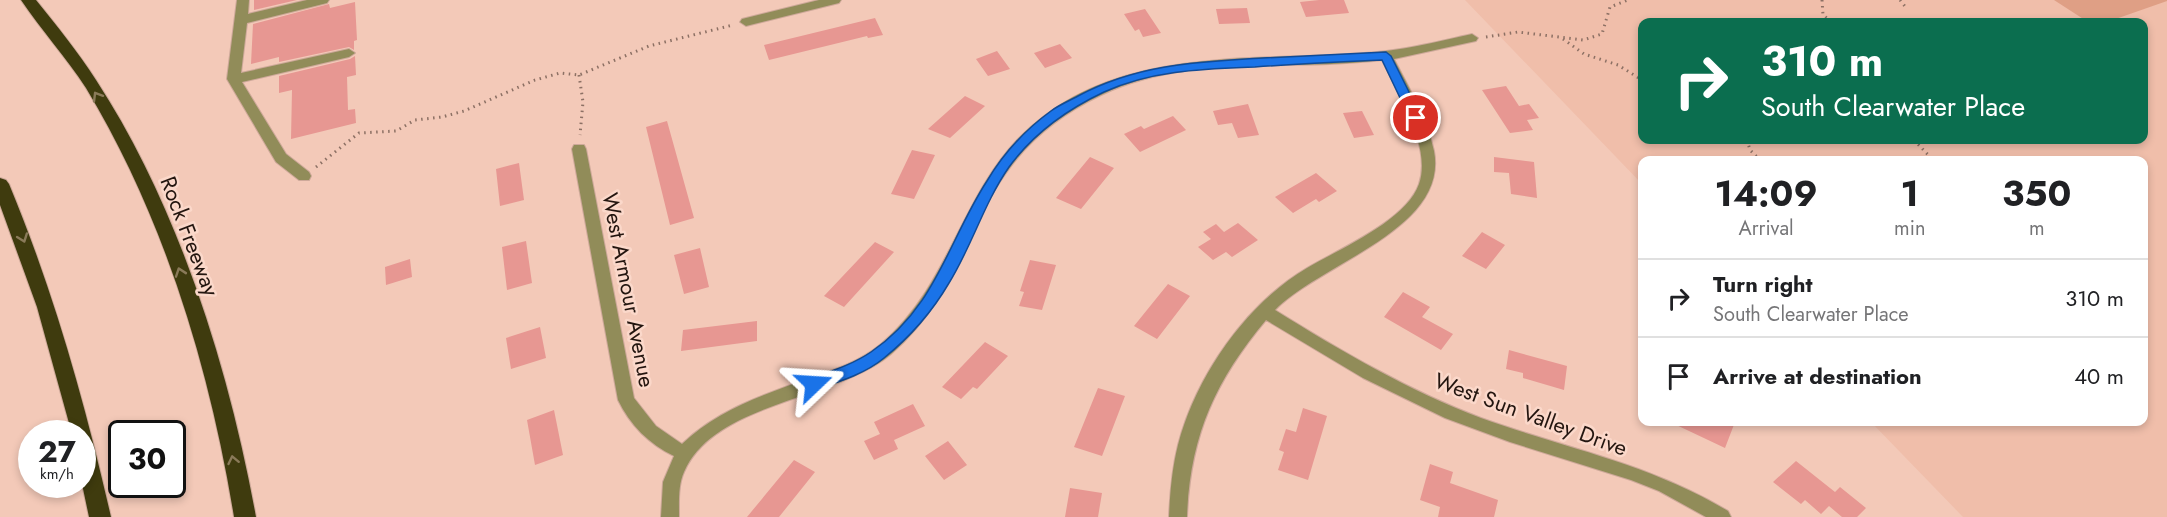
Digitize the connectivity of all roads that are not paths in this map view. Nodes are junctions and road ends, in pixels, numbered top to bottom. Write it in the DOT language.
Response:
graph roads {
  1 [pos="28,0"];
  2 [pos="243,0"];
  3 [pos="322,0"];
  4 [pos="835,0"];
  5 [pos="241,20"];
  6 [pos="746,22"];
  7 [pos="1472,38"];
  8 [pos="350,53"];
  9 [pos="1386,56"];
  10 [pos="234,79"];
  11 [pos="579,149"];
  12 [pos="304,176"];
  13 [pos="0,184"];
  14 [pos="1265,311"];
  15 [pos="79,420"];
  16 [pos="684,453"];
  17 [pos="96,498"];
  18 [pos="100,517"];
  19 [pos="245,517"];
  20 [pos="670,517"];
  21 [pos="1178,517"];
  22 [pos="1722,517"];
  19 -- 1 [label="highway, Rock Freeway, one-way"];
  2 -- 5 [label="street"];
  3 -- 5 [label="street"];
  4 -- 6 [label="street"];
  5 -- 10 [label="street"];
  7 -- 9 [label="street"];
  8 -- 10 [label="street"];
  9 -- 14 [label="street"];
  9 -- 16 [label="street"];
  10 -- 12 [label="street"];
  11 -- 16 [label="street, West Armour Avenue"];
  13 -- 15 [label="highway, one-way"];
  14 -- 21 [label="street"];
  14 -- 22 [label="street, West Sun Valley Drive"];
  16 -- 20 [label="street"];
  17 -- 18 [label="highway"];
}
